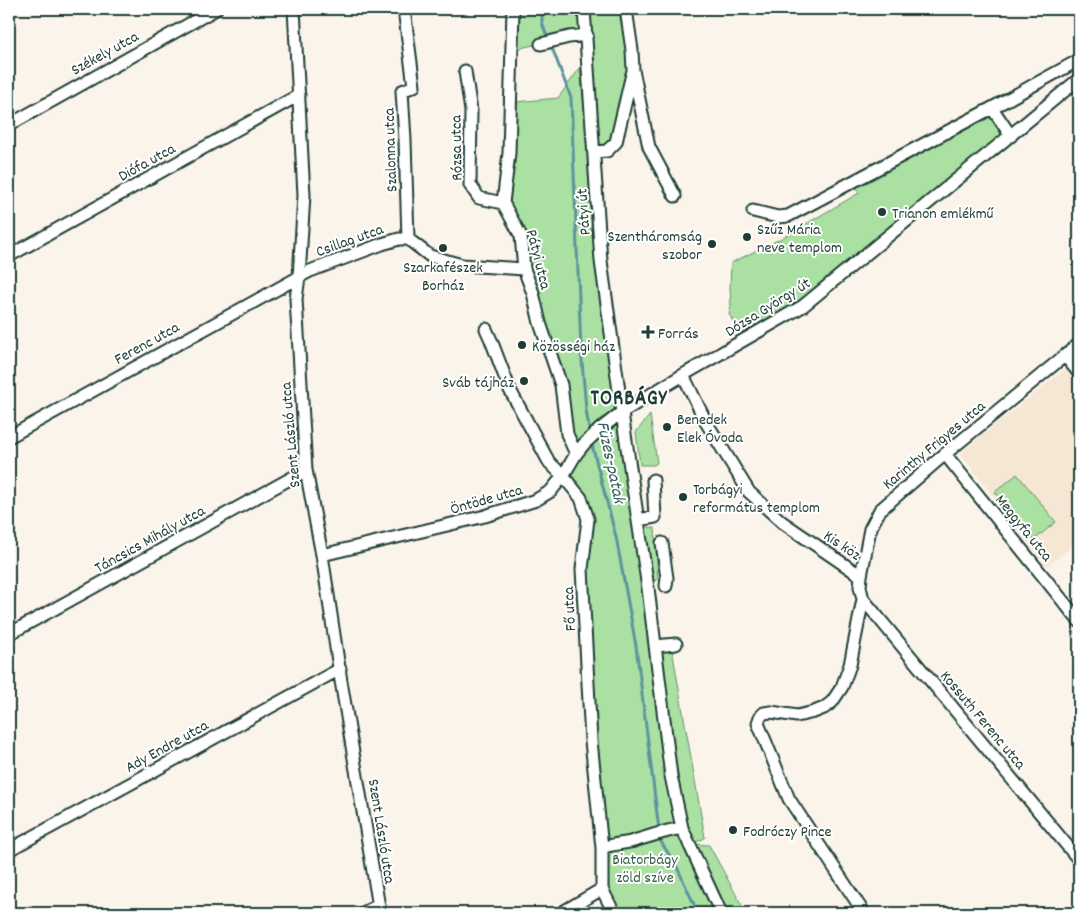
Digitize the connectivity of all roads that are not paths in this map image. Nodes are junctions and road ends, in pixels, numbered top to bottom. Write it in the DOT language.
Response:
graph roads {
  1 [pos="216,9"];
  2 [pos="294,9"];
  3 [pos="404,9"];
  4 [pos="513,9"];
  5 [pos="584,9"];
  6 [pos="626,9"];
  7 [pos="587,35"];
  8 [pos="540,44"];
  9 [pos="1079,60"];
  10 [pos="633,70"];
  11 [pos="465,71"];
  12 [pos="1079,79"];
  13 [pos="299,94"];
  14 [pos="992,108"];
  15 [pos="9,125"];
  16 [pos="1011,136"];
  17 [pos="594,152"];
  18 [pos="674,196"];
  19 [pos="503,203"];
  20 [pos="753,211"];
  21 [pos="408,239"];
  22 [pos="9,256"];
  23 [pos="524,269"];
  24 [pos="299,277"];
  25 [pos="486,328"];
  26 [pos="1079,344"];
  27 [pos="1066,356"];
  28 [pos="1079,373"];
  29 [pos="683,375"];
  30 [pos="622,412"];
  31 [pos="9,437"];
  32 [pos="576,454"];
  33 [pos="944,454"];
  34 [pos="306,470"];
  35 [pos="563,476"];
  36 [pos="653,480"];
  37 [pos="638,520"];
  38 [pos="662,543"];
  39 [pos="322,556"];
  40 [pos="861,576"];
  41 [pos="666,586"];
  42 [pos="863,600"];
  43 [pos="1079,621"];
  44 [pos="9,634"];
  45 [pos="676,644"];
  46 [pos="655,646"];
  47 [pos="340,669"];
  48 [pos="682,828"];
  49 [pos="602,848"];
  50 [pos="9,850"];
  51 [pos="1079,860"];
  52 [pos="602,889"];
  53 [pos="379,909"];
  54 [pos="363,913"];
  55 [pos="562,913"];
  56 [pos="614,913"];
  57 [pos="721,913"];
  58 [pos="864,913"];
  1 -- 15 [label="street, Székely utca"];
  2 -- 13 [label="street, Szent László utca"];
  3 -- 21 [label="street, Szalonna utca"];
  4 -- 19 [label="street"];
  5 -- 7 [label="street, Pátyi út"];
  6 -- 10 [label="street"];
  7 -- 8 [label="street"];
  7 -- 17 [label="street, Pátyi út"];
  9 -- 14 [label="street"];
  10 -- 17 [label="street"];
  10 -- 18 [label="street"];
  11 -- 19 [label="street, Rózsa utca"];
  12 -- 16 [label="street, Dózsa György út"];
  13 -- 22 [label="street, Diófa utca"];
  13 -- 24 [label="street, Szent László utca"];
  14 -- 16 [label="street"];
  14 -- 20 [label="street"];
  16 -- 29 [label="street, Dózsa György út"];
  17 -- 30 [label="street, Pátyi út"];
  19 -- 23 [label="street, Pátyi utca"];
  21 -- 23 [label="street, Csillag utca"];
  21 -- 24 [label="street, Csillag utca"];
  23 -- 32 [label="street, Pátyi utca"];
  24 -- 31 [label="street, Ferenc utca"];
  24 -- 34 [label="street, Szent László utca"];
  25 -- 35 [label="street, Fő utca"];
  26 -- 27 [label="street, Karinthy Frigyes utca"];
  27 -- 28 [label="street"];
  27 -- 33 [label="street, Karinthy Frigyes utca"];
  29 -- 30 [label="street, Dózsa György út"];
  29 -- 40 [label="street, Kis köz"];
  30 -- 32 [label="street, Öntöde utca"];
  30 -- 37 [label="street"];
  32 -- 35 [label="street, Öntöde utca"];
  33 -- 40 [label="street, Karinthy Frigyes utca"];
  33 -- 43 [label="street, Meggyfa utca"];
  34 -- 39 [label="street, Szent László utca"];
  34 -- 44 [label="street, Táncsics Mihály utca"];
  35 -- 39 [label="street, Öntöde utca"];
  35 -- 49 [label="street, Fő utca"];
  36 -- 37 [label="street"];
  37 -- 46 [label="street"];
  38 -- 41 [label="street"];
  39 -- 47 [label="street, Szent László utca"];
  40 -- 42 [label="street, Karinthy Frigyes utca"];
  42 -- 51 [label="street, Kossuth Ferenc utca"];
  42 -- 58 [label="street, Karinthy Frigyes utca"];
  45 -- 46 [label="street"];
  46 -- 48 [label="street"];
  47 -- 50 [label="street, Ady Endre utca"];
  47 -- 53 [label="street, Szent László utca"];
  48 -- 49 [label="street"];
  48 -- 57 [label="street"];
  49 -- 52 [label="street, Fő utca"];
  52 -- 55 [label="street"];
  52 -- 56 [label="street, Fő utca"];
  53 -- 54 [label="street"];
}
